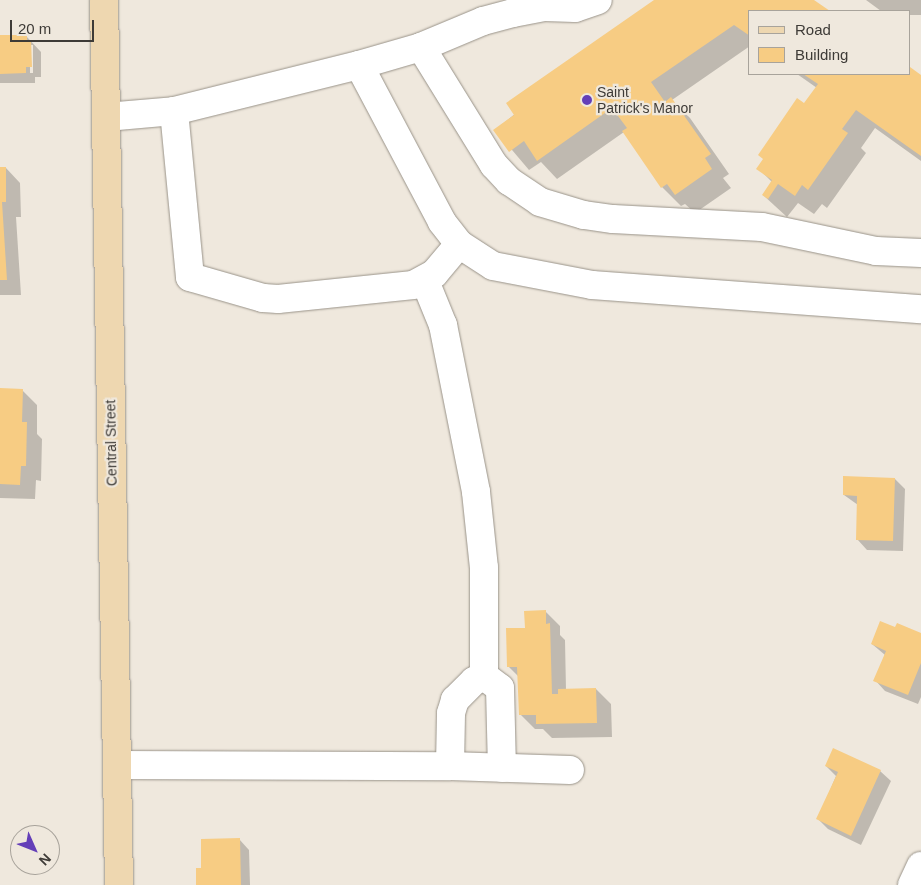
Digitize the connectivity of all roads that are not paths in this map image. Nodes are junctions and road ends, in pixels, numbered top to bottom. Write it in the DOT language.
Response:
graph roads {
  1 [pos="104,0"];
  2 [pos="598,0"];
  3 [pos="491,10"];
  4 [pos="421,47"];
  5 [pos="359,65"];
  6 [pos="174,111"];
  7 [pos="106,117"];
  8 [pos="459,244"];
  9 [pos="921,253"];
  10 [pos="424,281"];
  11 [pos="921,309"];
  12 [pos="484,676"];
  13 [pos="117,764"];
  14 [pos="450,766"];
  15 [pos="502,768"];
  16 [pos="570,770"];
  17 [pos="921,866"];
  18 [pos="119,885"];
  19 [pos="912,885"];
  1 -- 7 [label="main road, Central Street"];
  2 -- 3 [label="street"];
  3 -- 4 [label="street"];
  4 -- 5 [label="street"];
  4 -- 9 [label="street"];
  5 -- 6 [label="street"];
  5 -- 8 [label="street"];
  6 -- 7 [label="street"];
  6 -- 10 [label="street"];
  7 -- 13 [label="main road, Central Street"];
  8 -- 10 [label="street"];
  8 -- 11 [label="street"];
  10 -- 12 [label="street"];
  12 -- 14 [label="street"];
  12 -- 15 [label="street"];
  13 -- 14 [label="street"];
  13 -- 18 [label="main road, Central Street"];
  14 -- 15 [label="street"];
  15 -- 16 [label="street"];
  17 -- 19 [label="street"];
}
